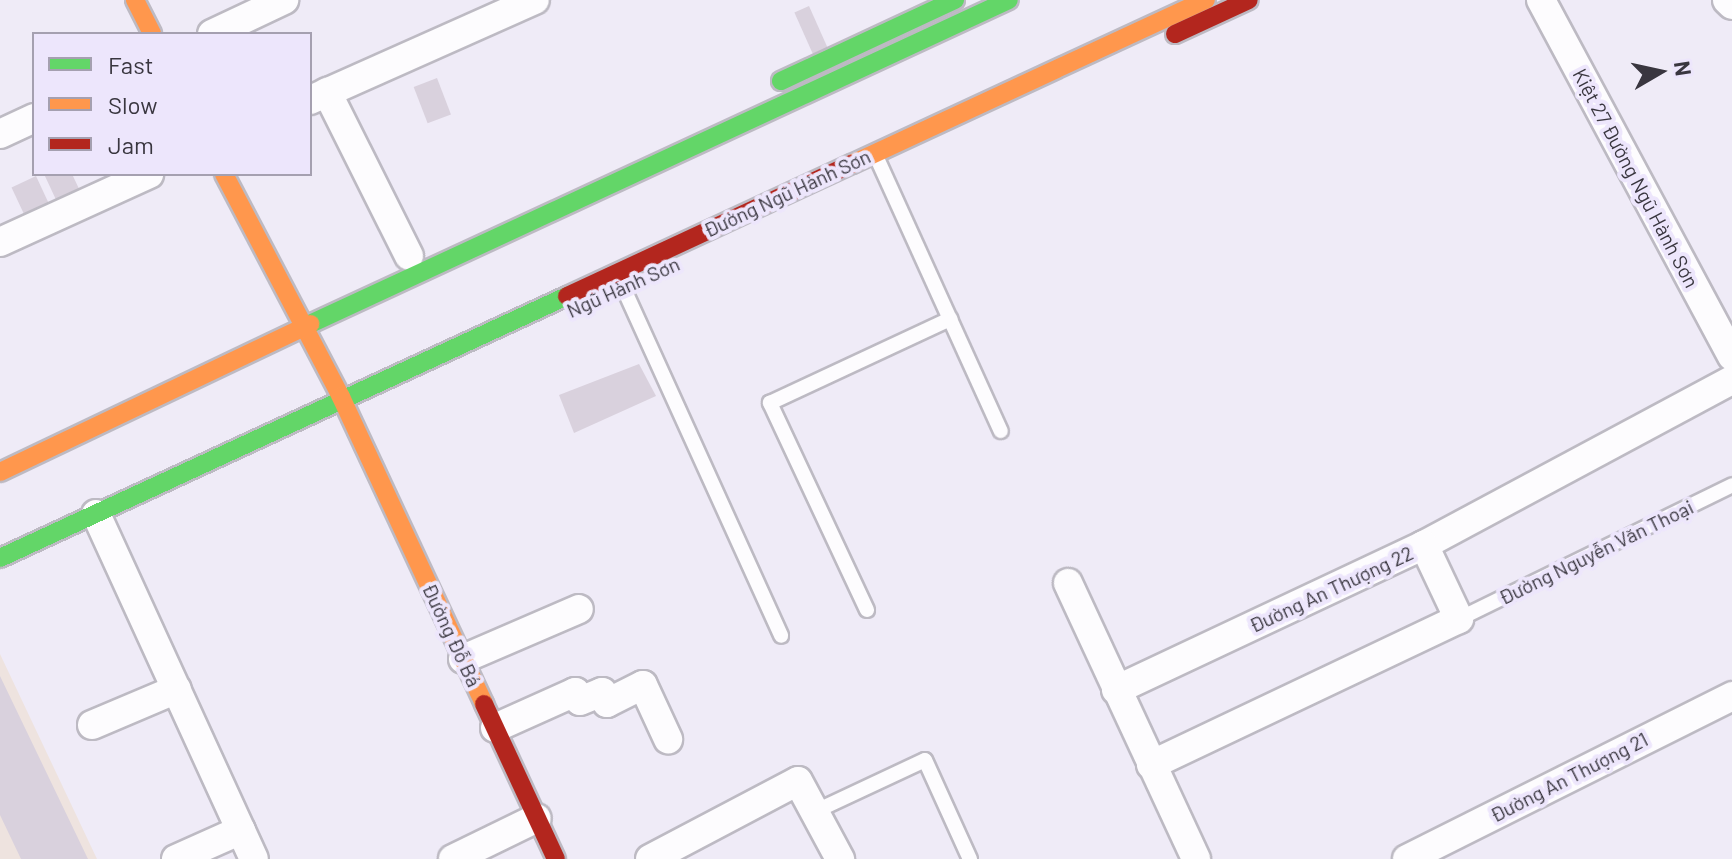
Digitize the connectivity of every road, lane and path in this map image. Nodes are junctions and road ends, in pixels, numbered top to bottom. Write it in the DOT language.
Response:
graph roads {
  1 [pos="135,0"];
  2 [pos="284,0"];
  3 [pos="535,0"];
  4 [pos="955,0"];
  5 [pos="1009,0"];
  6 [pos="1206,0"];
  7 [pos="1249,0"];
  8 [pos="1541,0"];
  9 [pos="1727,0"];
  10 [pos="1732,5"];
  11 [pos="920,7"];
  12 [pos="151,32"];
  13 [pos="216,32"];
  14 [pos="766,88"];
  15 [pos="319,96"];
  16 [pos="32,119"];
  17 [pos="0,134"];
  18 [pos="875,152"];
  19 [pos="883,170"];
  20 [pos="145,176"];
  21 [pos="225,176"];
  22 [pos="0,242"];
  23 [pos="409,256"];
  24 [pos="366,277"];
  25 [pos="620,280"];
  26 [pos="295,311"];
  27 [pos="950,319"];
  28 [pos="304,330"];
  29 [pos="1732,356"];
  30 [pos="1732,380"];
  31 [pos="98,404"];
  32 [pos="344,404"];
  33 [pos="1001,431"];
  34 [pos="0,472"];
  35 [pos="1732,485"];
  36 [pos="109,525"];
  37 [pos="1424,545"];
  38 [pos="0,558"];
  39 [pos="1068,583"];
  40 [pos="579,609"];
  41 [pos="867,610"];
  42 [pos="1459,619"];
  43 [pos="781,636"];
  44 [pos="463,659"];
  45 [pos="177,689"];
  46 [pos="1116,690"];
  47 [pos="1732,696"];
  48 [pos="92,725"];
  49 [pos="495,728"];
  50 [pos="668,739"];
  51 [pos="1151,765"];
  52 [pos="816,811"];
  53 [pos="537,818"];
  54 [pos="241,830"];
  55 [pos="176,859"];
  56 [pos="254,859"];
  57 [pos="453,859"];
  58 [pos="556,859"];
  59 [pos="650,859"];
  60 [pos="840,859"];
  61 [pos="970,859"];
  62 [pos="1196,859"];
  63 [pos="1407,859"];
  1 -- 12 [label="main road"];
  2 -- 13 [label="street"];
  3 -- 15 [label="street"];
  4 -- 11 [label="main road"];
  5 -- 28 [label="main road"];
  6 -- 18 [label="main road, Đường Ngũ Hành Sơn"];
  7 -- 19 [label="main road, Ngũ Hành Sơn"];
  8 -- 29 [label="street, Kiệt 27 Đường Ngũ Hành Sơn"];
  9 -- 10 [label="street"];
  11 -- 14 [label="main road"];
  15 -- 23 [label="street"];
  16 -- 17 [label="street"];
  18 -- 19 [label="lane"];
  18 -- 25 [label="main road, Đường Ngũ Hành Sơn"];
  19 -- 25 [label="main road, Ngũ Hành Sơn"];
  19 -- 27 [label="lane"];
  20 -- 22 [label="street"];
  21 -- 26 [label="main road, Đường Đỗ Bá"];
  24 -- 26 [label="main road"];
  25 -- 32 [label="main road, Đường Ngũ Hành Sơn"];
  25 -- 43 [label="lane"];
  26 -- 28 [label="main road, Đường Đỗ Bá"];
  26 -- 31 [label="main road"];
  27 -- 33 [label="lane"];
  27 -- 41 [label="lane"];
  28 -- 32 [label="main road, Đường Đỗ Bá"];
  28 -- 34 [label="main road"];
  30 -- 37 [label="street"];
  32 -- 36 [label="main road"];
  32 -- 36 [label="main road, Đường Ngũ Hành Sơn"];
  32 -- 44 [label="main road, Đường Đỗ Bá"];
  35 -- 42 [label="lane, Đường Nguyễn Văn Thoại"];
  36 -- 38 [label="main road"];
  36 -- 45 [label="street"];
  37 -- 42 [label="street, Đường An Thượng 22"];
  37 -- 46 [label="street, Đường An Thượng 22"];
  39 -- 46 [label="street"];
  40 -- 44 [label="street"];
  42 -- 51 [label="street"];
  44 -- 49 [label="main road, Đường Đỗ Bá"];
  45 -- 48 [label="street"];
  45 -- 54 [label="street"];
  46 -- 51 [label="street"];
  47 -- 63 [label="street, Đường An Thượng 21"];
  49 -- 50 [label="street"];
  49 -- 53 [label="main road, Đường Đỗ Bá"];
  51 -- 62 [label="street"];
  52 -- 59 [label="street"];
  52 -- 60 [label="street"];
  52 -- 61 [label="lane"];
  53 -- 57 [label="street"];
  53 -- 58 [label="main road, Đường Đỗ Bá"];
  54 -- 55 [label="street"];
  54 -- 56 [label="street"];
}
